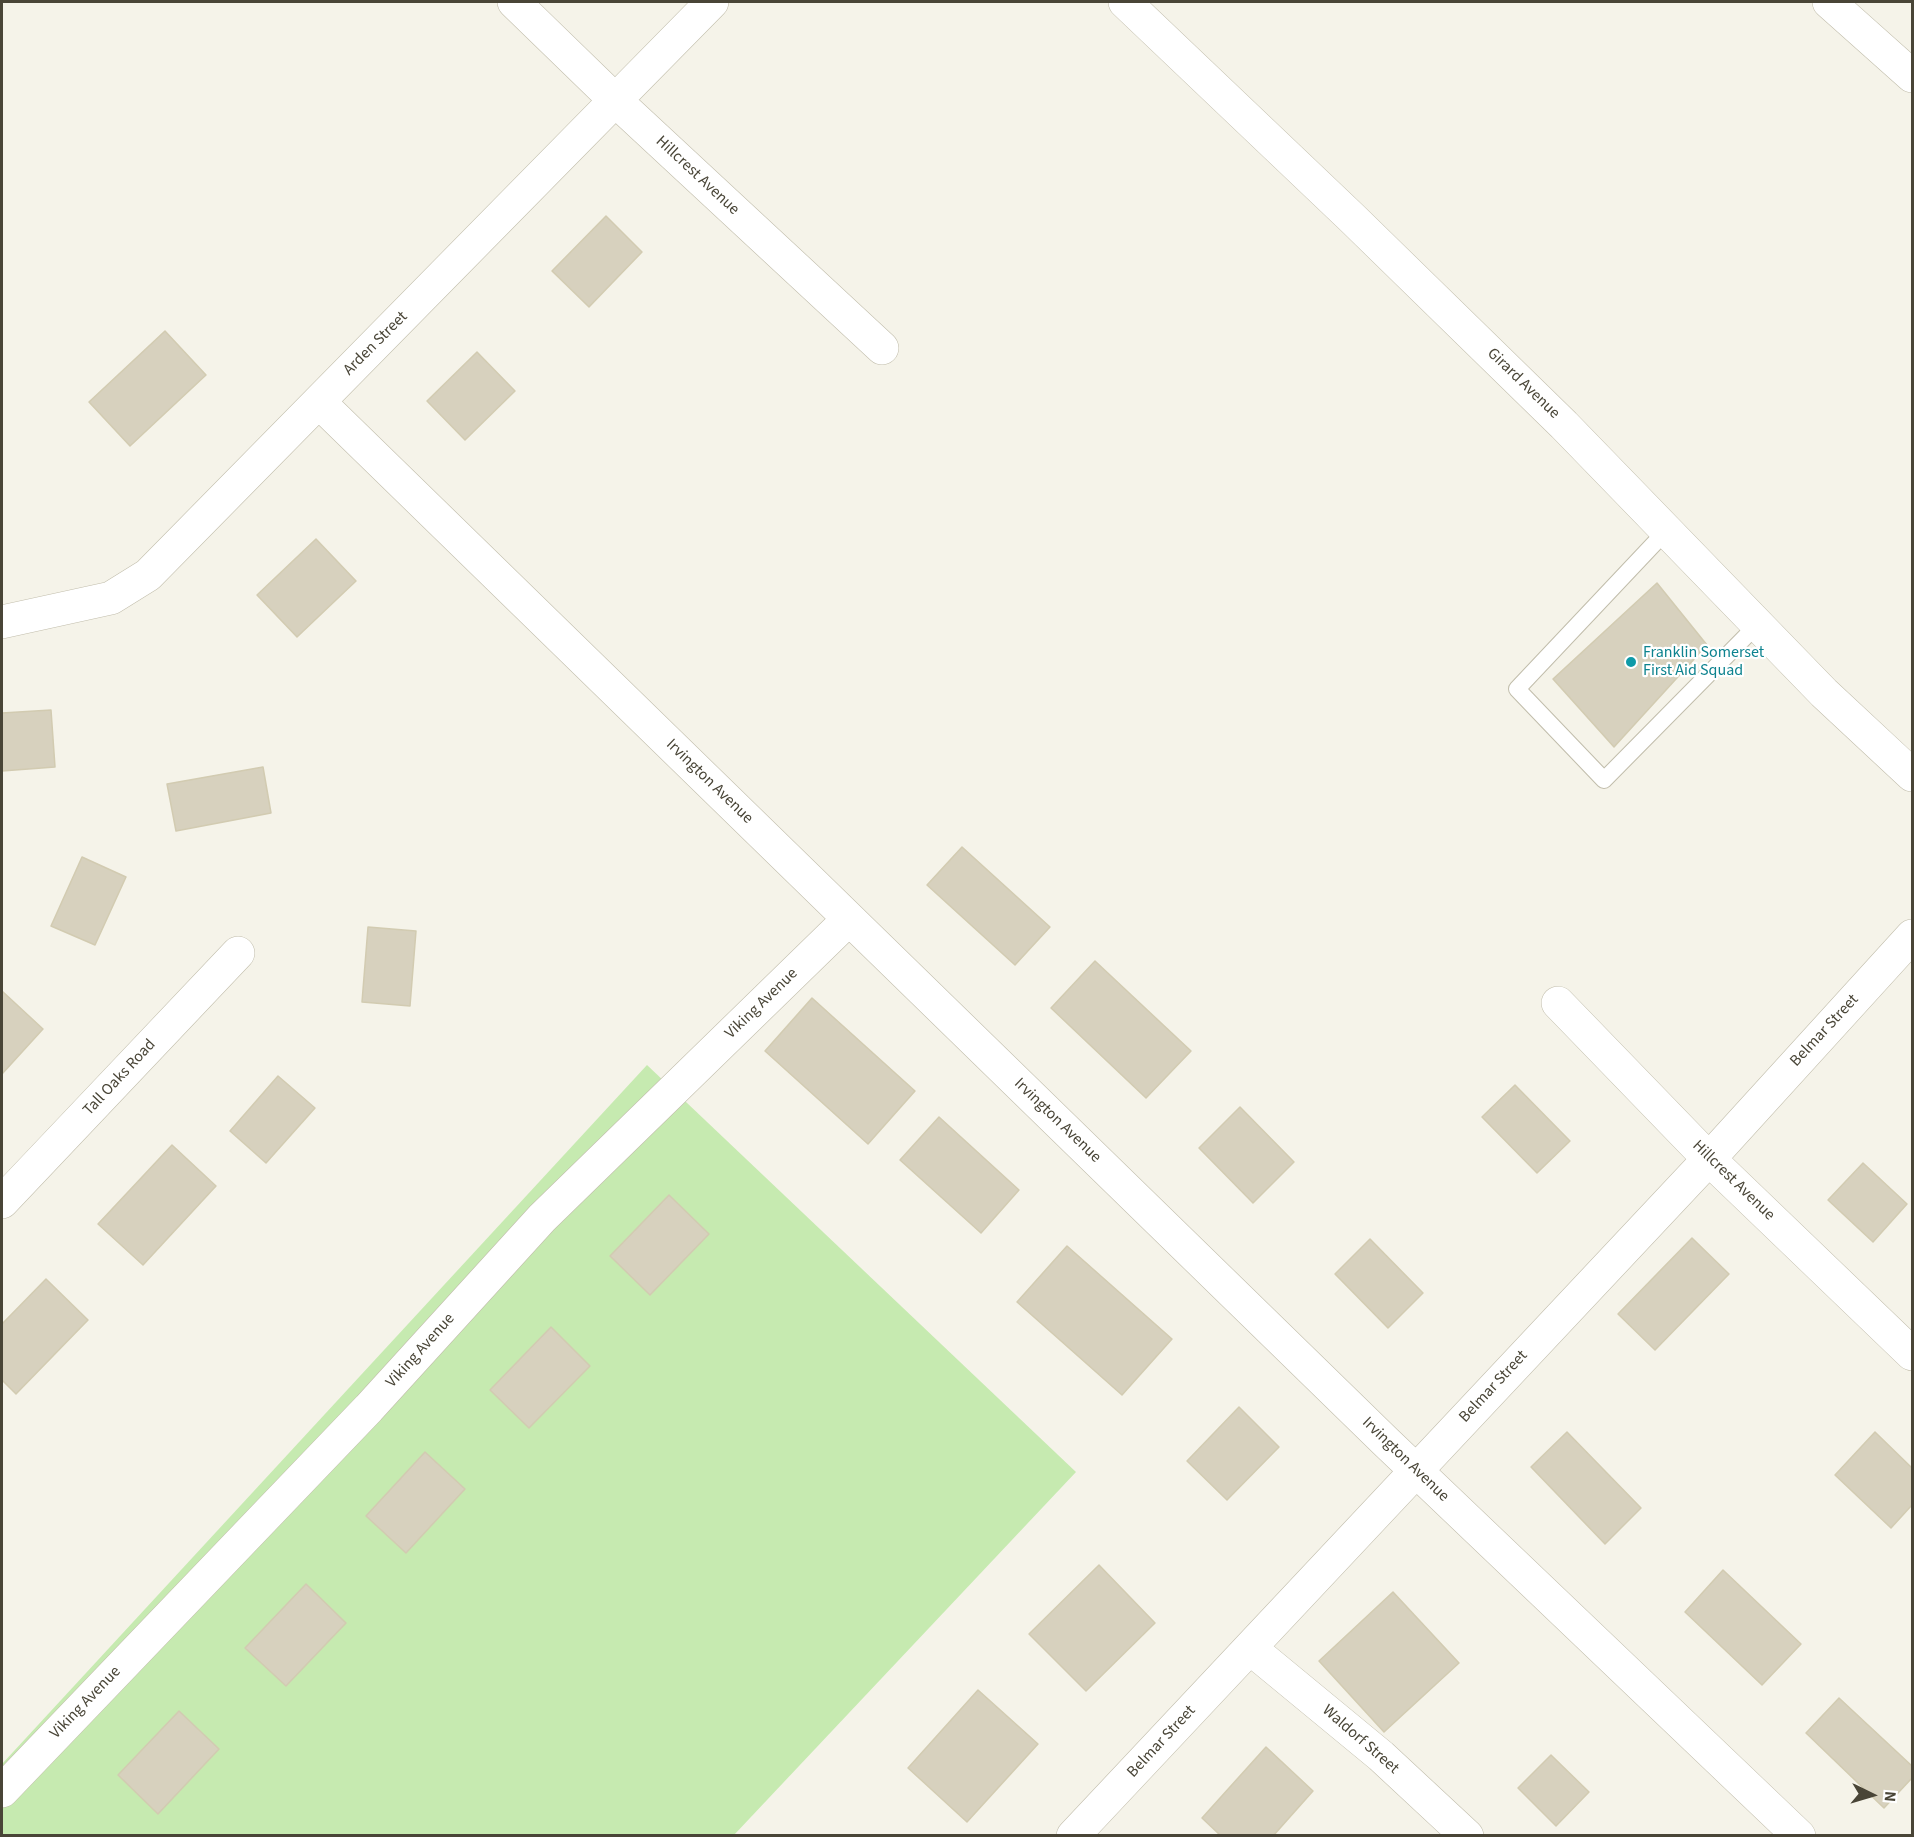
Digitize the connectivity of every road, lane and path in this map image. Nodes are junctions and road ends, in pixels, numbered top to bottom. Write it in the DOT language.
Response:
graph roads {
  1 [pos="514,2"];
  2 [pos="711,2"];
  3 [pos="1125,2"];
  4 [pos="1829,2"];
  5 [pos="1912,76"];
  6 [pos="616,100"];
  7 [pos="882,348"];
  8 [pos="319,402"];
  9 [pos="1666,530"];
  10 [pos="2,622"];
  11 [pos="1758,624"];
  12 [pos="1912,775"];
  13 [pos="849,920"];
  14 [pos="1912,936"];
  15 [pos="238,953"];
  16 [pos="1558,1003"];
  17 [pos="1709,1159"];
  18 [pos="2,1202"];
  19 [pos="1912,1354"];
  20 [pos="1416,1471"];
  21 [pos="1250,1648"];
  22 [pos="2,1791"];
  23 [pos="1073,1836"];
  24 [pos="1467,1836"];
  25 [pos="1799,1836"];
  1 -- 6 [label="street, Hillcrest Avenue"];
  2 -- 6 [label="street, Arden Street"];
  3 -- 9 [label="street, Girard Avenue"];
  4 -- 5 [label="street"];
  6 -- 7 [label="street, Hillcrest Avenue"];
  6 -- 8 [label="street, Arden Street"];
  8 -- 10 [label="street, Arden Street"];
  8 -- 13 [label="street, Irvington Avenue"];
  9 -- 11 [label="street, Girard Avenue"];
  9 -- 11 [label="lane"];
  11 -- 12 [label="street, Girard Avenue"];
  13 -- 20 [label="street, Irvington Avenue"];
  13 -- 22 [label="street, Viking Avenue"];
  14 -- 17 [label="street, Belmar Street"];
  15 -- 18 [label="street, Tall Oaks Road"];
  16 -- 17 [label="street, Hillcrest Avenue"];
  17 -- 19 [label="street, Hillcrest Avenue"];
  17 -- 20 [label="street, Belmar Street"];
  20 -- 21 [label="street, Belmar Street"];
  20 -- 25 [label="street, Irvington Avenue"];
  21 -- 23 [label="street, Belmar Street"];
  21 -- 24 [label="street, Waldorf Street"];
}
